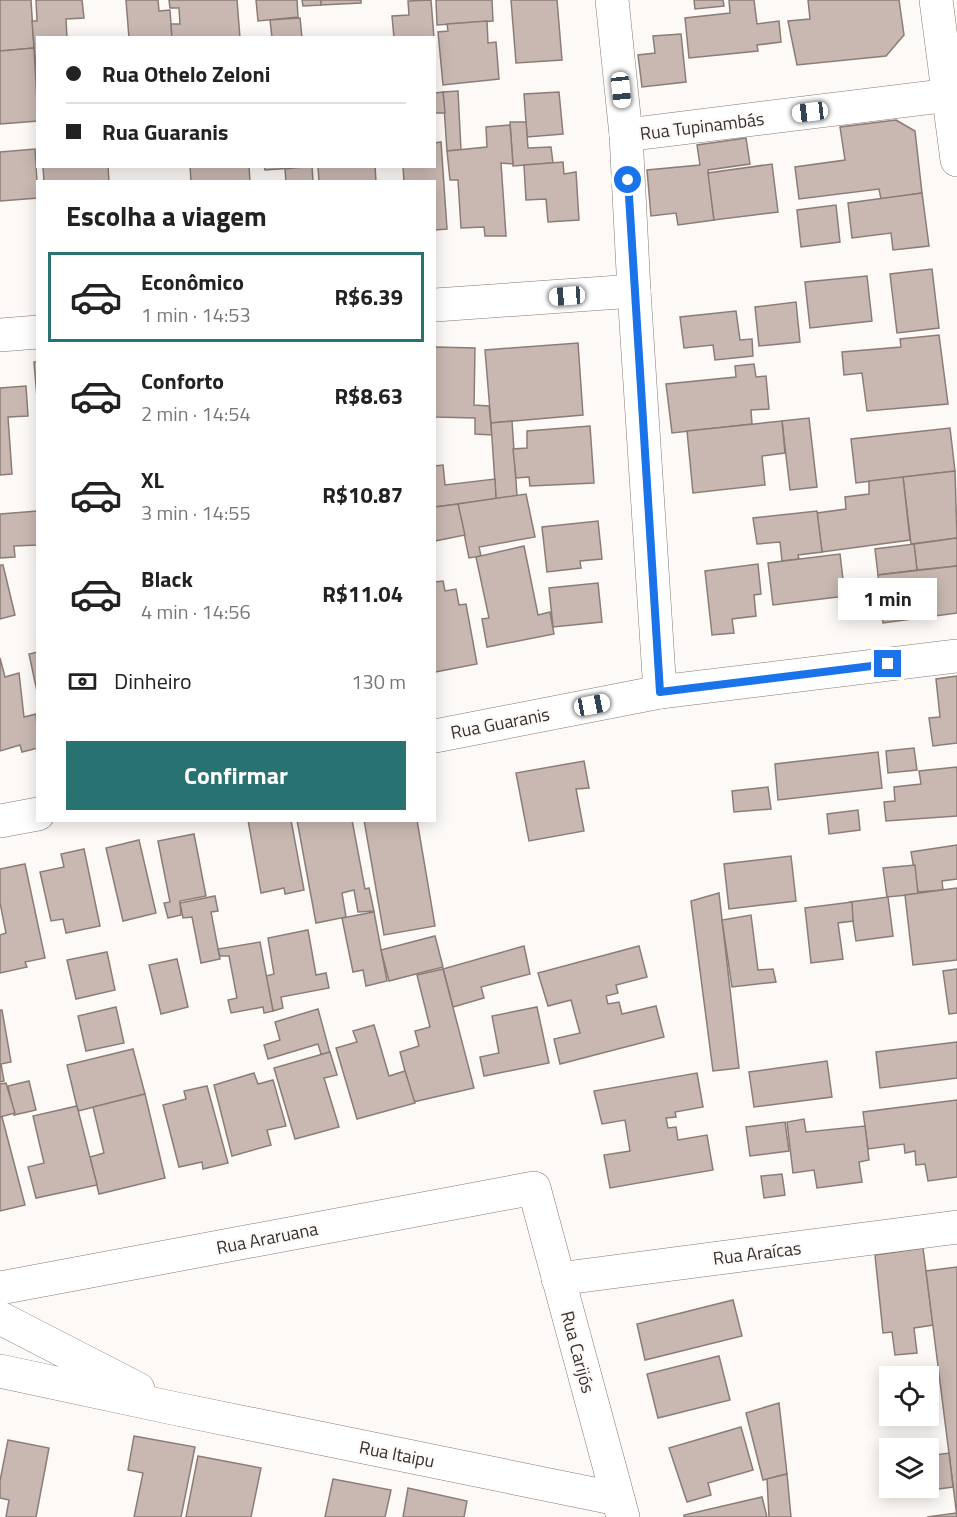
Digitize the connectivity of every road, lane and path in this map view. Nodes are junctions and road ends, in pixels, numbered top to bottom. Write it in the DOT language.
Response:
graph roads {
  1 [pos="612,0"];
  2 [pos="936,0"];
  3 [pos="953,94"];
  4 [pos="626,135"];
  5 [pos="957,160"];
  6 [pos="634,291"];
  7 [pos="436,305"];
  8 [pos="36,332"];
  9 [pos="0,335"];
  10 [pos="957,656"];
  11 [pos="660,692"];
  12 [pos="436,736"];
  13 [pos="36,814"];
  14 [pos="0,821"];
  15 [pos="534,1188"];
  16 [pos="957,1227"];
  17 [pos="558,1279"];
  18 [pos="0,1288"];
  19 [pos="0,1318"];
  20 [pos="0,1371"];
  21 [pos="177,1409"];
  22 [pos="620,1508"];
  1 -- 4 [label="street"];
  2 -- 3 [label="street"];
  3 -- 4 [label="street, Rua Tupinambás"];
  3 -- 5 [label="street"];
  4 -- 6 [label="street"];
  6 -- 7 [label="street"];
  6 -- 11 [label="street"];
  8 -- 9 [label="street"];
  10 -- 11 [label="street, Rua Guaranis"];
  11 -- 12 [label="street, Rua Guaranis"];
  13 -- 14 [label="street"];
  15 -- 17 [label="street, Rua Carijós"];
  15 -- 18 [label="street, Rua Araruana"];
  16 -- 17 [label="street, Rua Araícas"];
  17 -- 22 [label="street, Rua Carijós"];
  19 -- 21 [label="street, Rua Itaipu"];
  20 -- 21 [label="street, Rua Itaipu"];
  21 -- 22 [label="street, Rua Itaipu"];
}
